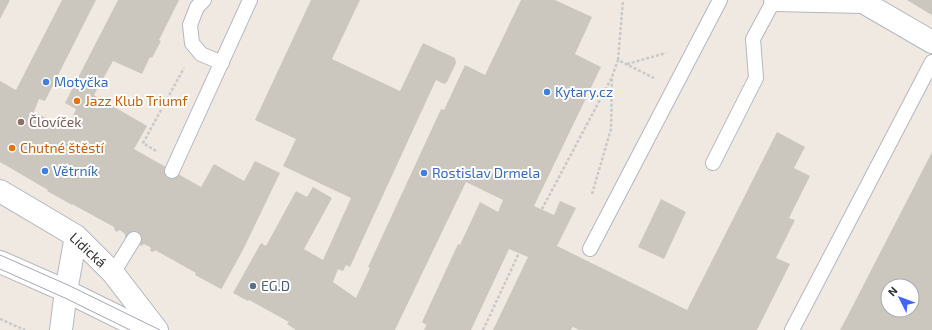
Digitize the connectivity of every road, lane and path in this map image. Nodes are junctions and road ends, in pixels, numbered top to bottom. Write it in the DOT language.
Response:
graph roads {
  1 [pos="204,0"];
  2 [pos="623,0"];
  3 [pos="720,0"];
  4 [pos="775,0"];
  5 [pos="247,1"];
  6 [pos="932,42"];
  7 [pos="696,46"];
  8 [pos="618,60"];
  9 [pos="932,62"];
  10 [pos="222,63"];
  11 [pos="626,64"];
  12 [pos="184,68"];
  13 [pos="612,77"];
  14 [pos="674,88"];
  15 [pos="713,163"];
  16 [pos="174,167"];
  17 [pos="0,191"];
  18 [pos="591,196"];
  19 [pos="542,209"];
  20 [pos="76,236"];
  21 [pos="134,239"];
  22 [pos="590,249"];
  23 [pos="519,253"];
  24 [pos="0,262"];
  25 [pos="113,273"];
  26 [pos="66,291"];
  27 [pos="0,319"];
  28 [pos="25,330"];
  29 [pos="61,330"];
  30 [pos="145,330"];
  31 [pos="157,330"];
  32 [pos="483,330"];
  33 [pos="792,330"];
  1 -- 10 [label="lane"];
  2 -- 8 [label="path"];
  3 -- 7 [label="lane"];
  4 -- 6 [label="street"];
  4 -- 15 [label="lane"];
  5 -- 10 [label="lane"];
  7 -- 11 [label="path"];
  7 -- 14 [label="lane"];
  8 -- 11 [label="path"];
  8 -- 13 [label="path"];
  9 -- 33 [label="lane"];
  10 -- 16 [label="lane"];
  11 -- 14 [label="path"];
  12 -- 16 [label="path"];
  13 -- 18 [label="path"];
  13 -- 19 [label="path"];
  14 -- 22 [label="lane"];
  17 -- 20 [label="street, Lidická"];
  20 -- 25 [label="street, Lidická"];
  20 -- 26 [label="street"];
  21 -- 25 [label="lane"];
  23 -- 32 [label="path"];
  24 -- 26 [label="street"];
  25 -- 31 [label="street, Lidická"];
  26 -- 29 [label="street"];
  26 -- 30 [label="street"];
  27 -- 28 [label="path"];
}
